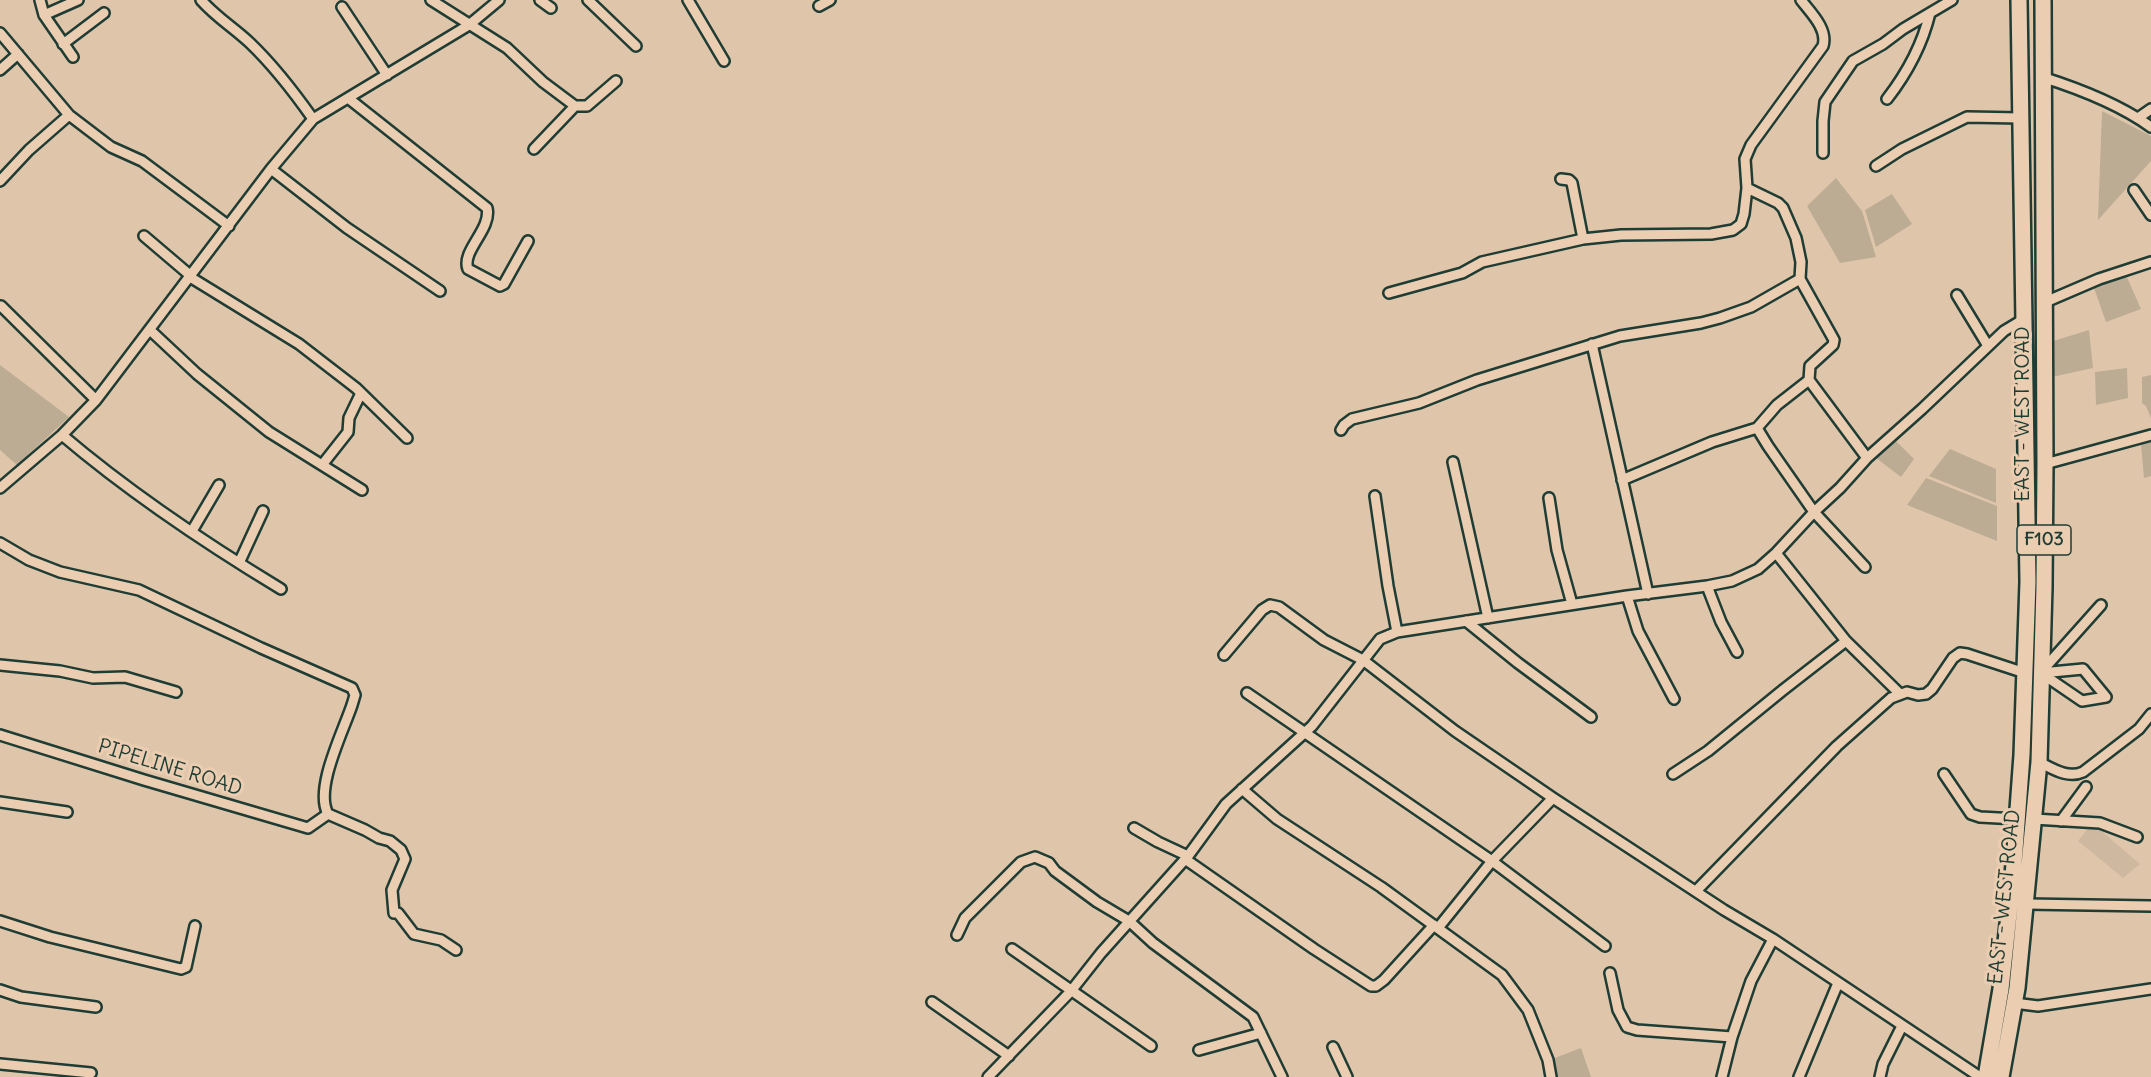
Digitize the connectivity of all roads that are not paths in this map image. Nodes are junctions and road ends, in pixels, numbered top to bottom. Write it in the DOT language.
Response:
graph roads {
  1 [pos="40,0"];
  2 [pos="78,0"];
  3 [pos="201,0"];
  4 [pos="431,0"];
  5 [pos="499,0"];
  6 [pos="540,0"];
  7 [pos="688,0"];
  8 [pos="830,0"];
  9 [pos="1801,0"];
  10 [pos="1952,0"];
  11 [pos="2019,0"];
  12 [pos="2043,0"];
  13 [pos="593,1"];
  14 [pos="819,6"];
  15 [pos="342,7"];
  16 [pos="551,8"];
  17 [pos="104,13"];
  18 [pos="1930,13"];
  19 [pos="44,15"];
  20 [pos="469,25"];
  21 [pos="0,33"];
  22 [pos="63,44"];
  23 [pos="636,46"];
  24 [pos="18,54"];
  25 [pos="73,57"];
  26 [pos="724,61"];
  27 [pos="0,70"];
  28 [pos="387,75"];
  29 [pos="2042,77"];
  30 [pos="616,81"];
  31 [pos="348,98"];
  32 [pos="1887,99"];
  33 [pos="575,106"];
  34 [pos="2151,109"];
  35 [pos="69,115"];
  36 [pos="2021,118"];
  37 [pos="2138,118"];
  38 [pos="313,119"];
  39 [pos="2151,127"];
  40 [pos="534,149"];
  41 [pos="1823,153"];
  42 [pos="1876,166"];
  43 [pos="271,170"];
  44 [pos="1561,179"];
  45 [pos="0,181"];
  46 [pos="1747,188"];
  47 [pos="2134,190"];
  48 [pos="2151,215"];
  49 [pos="229,226"];
  50 [pos="144,236"];
  51 [pos="1582,239"];
  52 [pos="528,241"];
  53 [pos="2151,262"];
  54 [pos="191,277"];
  55 [pos="1800,279"];
  56 [pos="440,291"];
  57 [pos="1389,293"];
  58 [pos="1957,295"];
  59 [pos="2043,303"];
  60 [pos="1,306"];
  61 [pos="2024,319"];
  62 [pos="150,330"];
  63 [pos="1592,344"];
  64 [pos="1988,346"];
  65 [pos="1809,380"];
  66 [pos="361,393"];
  67 [pos="96,400"];
  68 [pos="1757,428"];
  69 [pos="1341,430"];
  70 [pos="62,435"];
  71 [pos="2151,435"];
  72 [pos="407,438"];
  73 [pos="1867,458"];
  74 [pos="1453,462"];
  75 [pos="2045,464"];
  76 [pos="322,465"];
  77 [pos="1622,480"];
  78 [pos="219,485"];
  79 [pos="0,488"];
  80 [pos="362,490"];
  81 [pos="1375,496"];
  82 [pos="1549,498"];
  83 [pos="263,511"];
  84 [pos="1814,512"];
  85 [pos="192,531"];
  86 [pos="0,543"];
  87 [pos="1776,553"];
  88 [pos="239,563"];
  89 [pos="1865,567"];
  90 [pos="1707,586"];
  91 [pos="281,589"];
  92 [pos="1648,594"];
  93 [pos="1627,596"];
  94 [pos="1572,604"];
  95 [pos="2101,604"];
  96 [pos="1488,618"];
  97 [pos="1466,621"];
  98 [pos="1397,632"];
  99 [pos="1846,641"];
  100 [pos="1737,652"];
  101 [pos="1224,655"];
  102 [pos="1363,660"];
  103 [pos="0,665"];
  104 [pos="2025,673"];
  105 [pos="2041,673"];
  106 [pos="176,692"];
  107 [pos="1247,693"];
  108 [pos="1899,693"];
  109 [pos="1674,699"];
  110 [pos="2151,714"];
  111 [pos="1591,717"];
  112 [pos="2151,725"];
  113 [pos="2140,727"];
  114 [pos="1304,733"];
  115 [pos="0,735"];
  116 [pos="2039,762"];
  117 [pos="1673,774"];
  118 [pos="1944,774"];
  119 [pos="2086,787"];
  120 [pos="1242,789"];
  121 [pos="1553,798"];
  122 [pos="0,802"];
  123 [pos="67,812"];
  124 [pos="327,814"];
  125 [pos="2017,819"];
  126 [pos="2034,819"];
  127 [pos="2061,821"];
  128 [pos="1134,828"];
  129 [pos="2137,837"];
  130 [pos="1187,857"];
  131 [pos="1492,861"];
  132 [pos="1696,891"];
  133 [pos="2026,904"];
  134 [pos="2151,906"];
  135 [pos="0,921"];
  136 [pos="1129,921"];
  137 [pos="195,926"];
  138 [pos="1436,926"];
  139 [pos="957,935"];
  140 [pos="1773,939"];
  141 [pos="1605,946"];
  142 [pos="1012,949"];
  143 [pos="456,950"];
  144 [pos="1610,973"];
  145 [pos="1838,983"];
  146 [pos="2151,989"];
  147 [pos="0,990"];
  148 [pos="1071,991"];
  149 [pos="932,1002"];
  150 [pos="2014,1004"];
  151 [pos="96,1007"];
  152 [pos="1902,1026"];
  153 [pos="1261,1033"];
  154 [pos="1732,1037"];
  155 [pos="1151,1046"];
  156 [pos="1333,1047"];
  157 [pos="1199,1050"];
  158 [pos="1009,1056"];
  159 [pos="0,1064"];
  160 [pos="91,1073"];
  161 [pos="1551,1076"];
  162 [pos="988,1077"];
  163 [pos="1282,1077"];
  164 [pos="1347,1077"];
  165 [pos="1539,1077"];
  166 [pos="1722,1077"];
  167 [pos="1799,1077"];
  168 [pos="1880,1077"];
  169 [pos="1980,1077"];
  170 [pos="1986,1077"];
  171 [pos="2001,1077"];
  1 -- 19 [label="street"];
  2 -- 19 [label="street"];
  3 -- 38 [label="street"];
  4 -- 20 [label="street"];
  5 -- 20 [label="street"];
  6 -- 16 [label="street"];
  7 -- 26 [label="street"];
  8 -- 14 [label="street"];
  9 -- 46 [label="street"];
  10 -- 18 [label="street"];
  11 -- 36 [label="main road, EAST - WEST ROAD / F103"];
  12 -- 29 [label="main road, EAST - WEST ROAD / F103"];
  13 -- 23 [label="street"];
  15 -- 28 [label="street"];
  17 -- 22 [label="street"];
  18 -- 32 [label="street"];
  18 -- 41 [label="street"];
  19 -- 22 [label="street"];
  20 -- 28 [label="street"];
  20 -- 33 [label="street"];
  21 -- 24 [label="street"];
  22 -- 25 [label="street"];
  24 -- 27 [label="street"];
  24 -- 35 [label="street"];
  28 -- 31 [label="street"];
  29 -- 37 [label="street"];
  29 -- 59 [label="main road, EAST - WEST ROAD / F103"];
  30 -- 33 [label="street"];
  31 -- 38 [label="street"];
  31 -- 52 [label="street"];
  33 -- 40 [label="street"];
  34 -- 37 [label="street"];
  35 -- 45 [label="street"];
  35 -- 49 [label="street"];
  36 -- 42 [label="street"];
  36 -- 61 [label="main road, EAST - WEST ROAD / F103"];
  37 -- 39 [label="street"];
  38 -- 43 [label="street"];
  43 -- 49 [label="street"];
  43 -- 56 [label="street"];
  44 -- 51 [label="street"];
  46 -- 51 [label="street"];
  46 -- 55 [label="street"];
  47 -- 48 [label="street"];
  49 -- 54 [label="street"];
  50 -- 54 [label="street"];
  51 -- 57 [label="street"];
  53 -- 59 [label="street"];
  54 -- 62 [label="street"];
  54 -- 66 [label="street"];
  55 -- 63 [label="street"];
  55 -- 65 [label="street"];
  58 -- 64 [label="street"];
  59 -- 75 [label="main road, EAST - WEST ROAD / F103"];
  60 -- 67 [label="street"];
  61 -- 64 [label="street"];
  61 -- 104 [label="main road, EAST - WEST ROAD / F103"];
  62 -- 67 [label="street"];
  62 -- 76 [label="street"];
  63 -- 69 [label="street"];
  63 -- 77 [label="street"];
  64 -- 73 [label="street"];
  65 -- 68 [label="street"];
  65 -- 73 [label="street"];
  66 -- 72 [label="street"];
  66 -- 76 [label="street"];
  67 -- 70 [label="street"];
  68 -- 77 [label="street"];
  68 -- 84 [label="street"];
  70 -- 79 [label="street"];
  70 -- 85 [label="street"];
  71 -- 75 [label="street"];
  73 -- 84 [label="street"];
  74 -- 96 [label="street"];
  75 -- 105 [label="main road, EAST - WEST ROAD / F103"];
  76 -- 80 [label="street"];
  77 -- 92 [label="street"];
  78 -- 85 [label="street"];
  81 -- 98 [label="street"];
  82 -- 94 [label="street"];
  83 -- 88 [label="street"];
  84 -- 87 [label="street"];
  84 -- 89 [label="street"];
  85 -- 88 [label="street"];
  86 -- 124 [label="street"];
  87 -- 90 [label="street"];
  87 -- 99 [label="street"];
  88 -- 91 [label="street"];
  90 -- 92 [label="street"];
  90 -- 100 [label="street"];
  92 -- 93 [label="street"];
  93 -- 94 [label="street"];
  93 -- 109 [label="street"];
  94 -- 96 [label="street"];
  95 -- 105 [label="street"];
  96 -- 97 [label="street"];
  97 -- 98 [label="street"];
  97 -- 111 [label="street"];
  98 -- 102 [label="street"];
  99 -- 108 [label="street"];
  99 -- 117 [label="street"];
  101 -- 102 [label="street"];
  102 -- 114 [label="street"];
  102 -- 121 [label="street"];
  103 -- 106 [label="street"];
  104 -- 108 [label="street"];
  104 -- 125 [label="main road, EAST - WEST ROAD / F103"];
  105 -- 105 [label="street"];
  105 -- 116 [label="main road, EAST - WEST ROAD / F103"];
  107 -- 114 [label="street"];
  108 -- 132 [label="street"];
  110 -- 113 [label="street"];
  112 -- 113 [label="street"];
  113 -- 116 [label="street"];
  114 -- 120 [label="street"];
  114 -- 131 [label="street"];
  115 -- 124 [label="street, PIPELINE ROAD"];
  116 -- 126 [label="main road, EAST - WEST ROAD / F103"];
  118 -- 125 [label="street"];
  119 -- 127 [label="street"];
  120 -- 130 [label="street"];
  120 -- 138 [label="street"];
  121 -- 131 [label="street"];
  121 -- 132 [label="street"];
  122 -- 123 [label="street"];
  124 -- 143 [label="street"];
  125 -- 170 [label="main road, EAST - WEST ROAD / F103"];
  126 -- 127 [label="street"];
  126 -- 133 [label="main road, EAST - WEST ROAD / F103"];
  127 -- 129 [label="street"];
  128 -- 130 [label="street"];
  130 -- 136 [label="street"];
  130 -- 138 [label="street"];
  131 -- 138 [label="street"];
  131 -- 141 [label="street"];
  132 -- 140 [label="street"];
  133 -- 134 [label="street"];
  133 -- 150 [label="main road, EAST - WEST ROAD / F103"];
  135 -- 137 [label="street"];
  136 -- 139 [label="street"];
  136 -- 148 [label="street"];
  136 -- 153 [label="street"];
  138 -- 161 [label="street"];
  140 -- 145 [label="street"];
  140 -- 154 [label="street"];
  142 -- 148 [label="street"];
  144 -- 154 [label="street"];
  145 -- 152 [label="street"];
  145 -- 167 [label="street"];
  146 -- 150 [label="street"];
  147 -- 151 [label="street"];
  148 -- 155 [label="street"];
  148 -- 158 [label="street"];
  149 -- 158 [label="street"];
  150 -- 171 [label="main road, EAST - WEST ROAD / F103"];
  152 -- 168 [label="street"];
  152 -- 169 [label="street"];
  153 -- 157 [label="street"];
  153 -- 163 [label="street"];
  154 -- 166 [label="street"];
  156 -- 164 [label="street"];
  158 -- 162 [label="street"];
  159 -- 160 [label="street"];
  161 -- 165 [label="street"];
}
